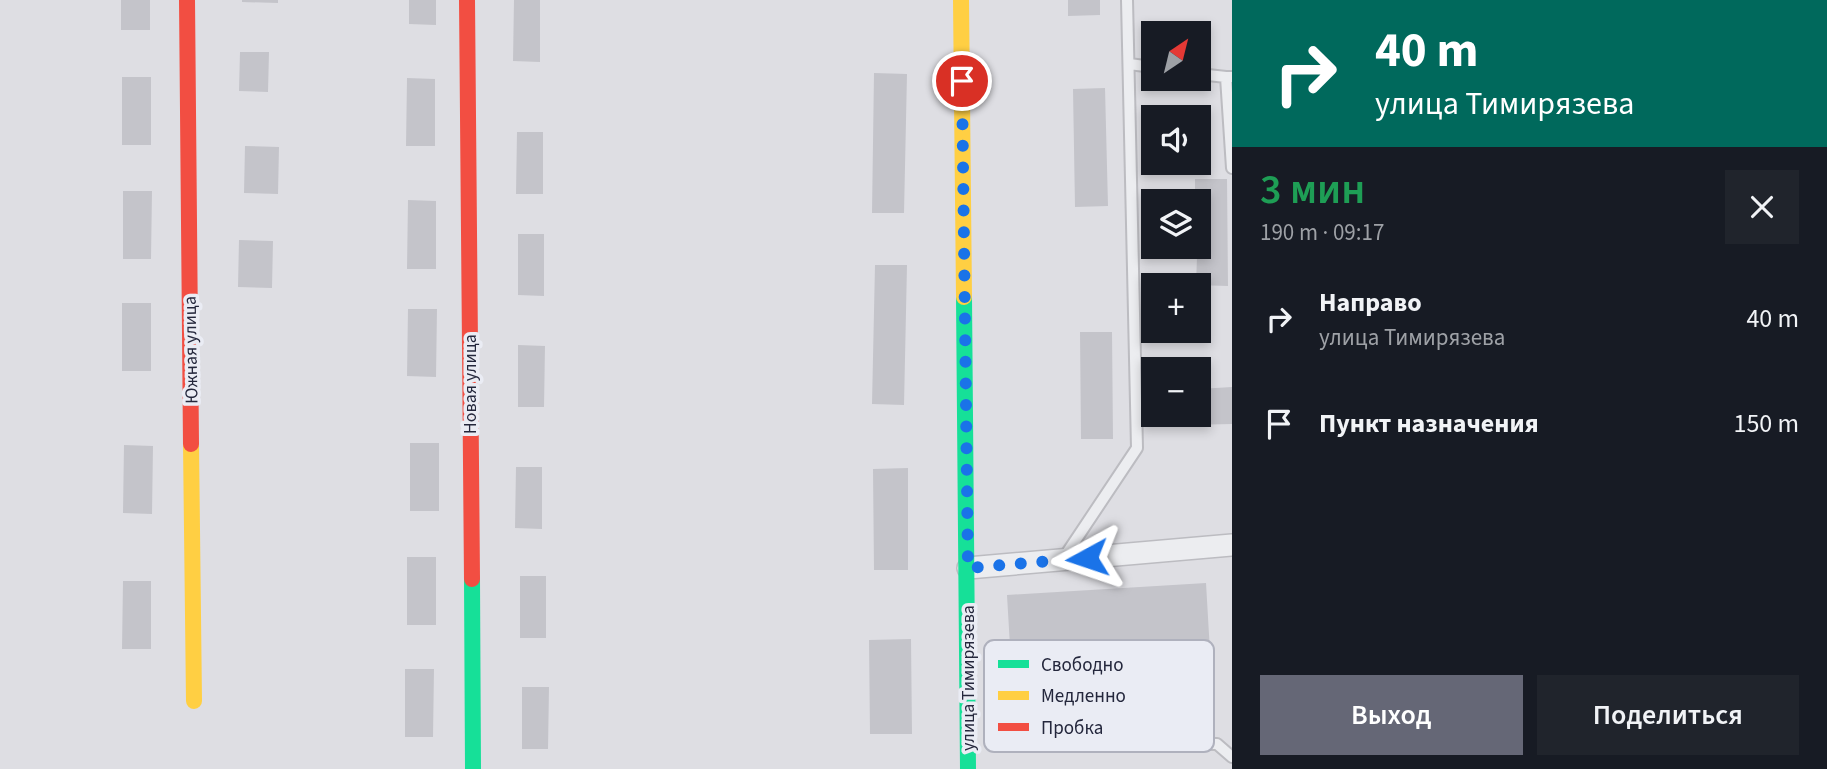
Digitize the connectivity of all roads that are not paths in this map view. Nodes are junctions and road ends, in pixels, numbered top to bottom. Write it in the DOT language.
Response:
graph roads {
  1 [pos="187,0"];
  2 [pos="467,0"];
  3 [pos="961,0"];
  4 [pos="1127,0"];
  5 [pos="1129,64"];
  6 [pos="1141,66"];
  7 [pos="1211,75"];
  8 [pos="1229,77"];
  9 [pos="1232,167"];
  10 [pos="1232,545"];
  11 [pos="1063,560"];
  12 [pos="968,568"];
  13 [pos="194,701"];
  14 [pos="1214,744"];
  15 [pos="1232,757"];
  16 [pos="473,769"];
  17 [pos="968,769"];
  1 -- 13 [label="street, Южная улица"];
  2 -- 16 [label="street, Новая улица"];
  3 -- 12 [label="street, улица Тимирязева"];
  4 -- 5 [label="lane"];
  5 -- 6 [label="lane"];
  5 -- 11 [label="lane"];
  7 -- 8 [label="lane"];
  8 -- 9 [label="lane"];
  10 -- 11 [label="street"];
  11 -- 12 [label="street"];
  12 -- 17 [label="street, улица Тимирязева"];
  14 -- 15 [label="lane"];
}
